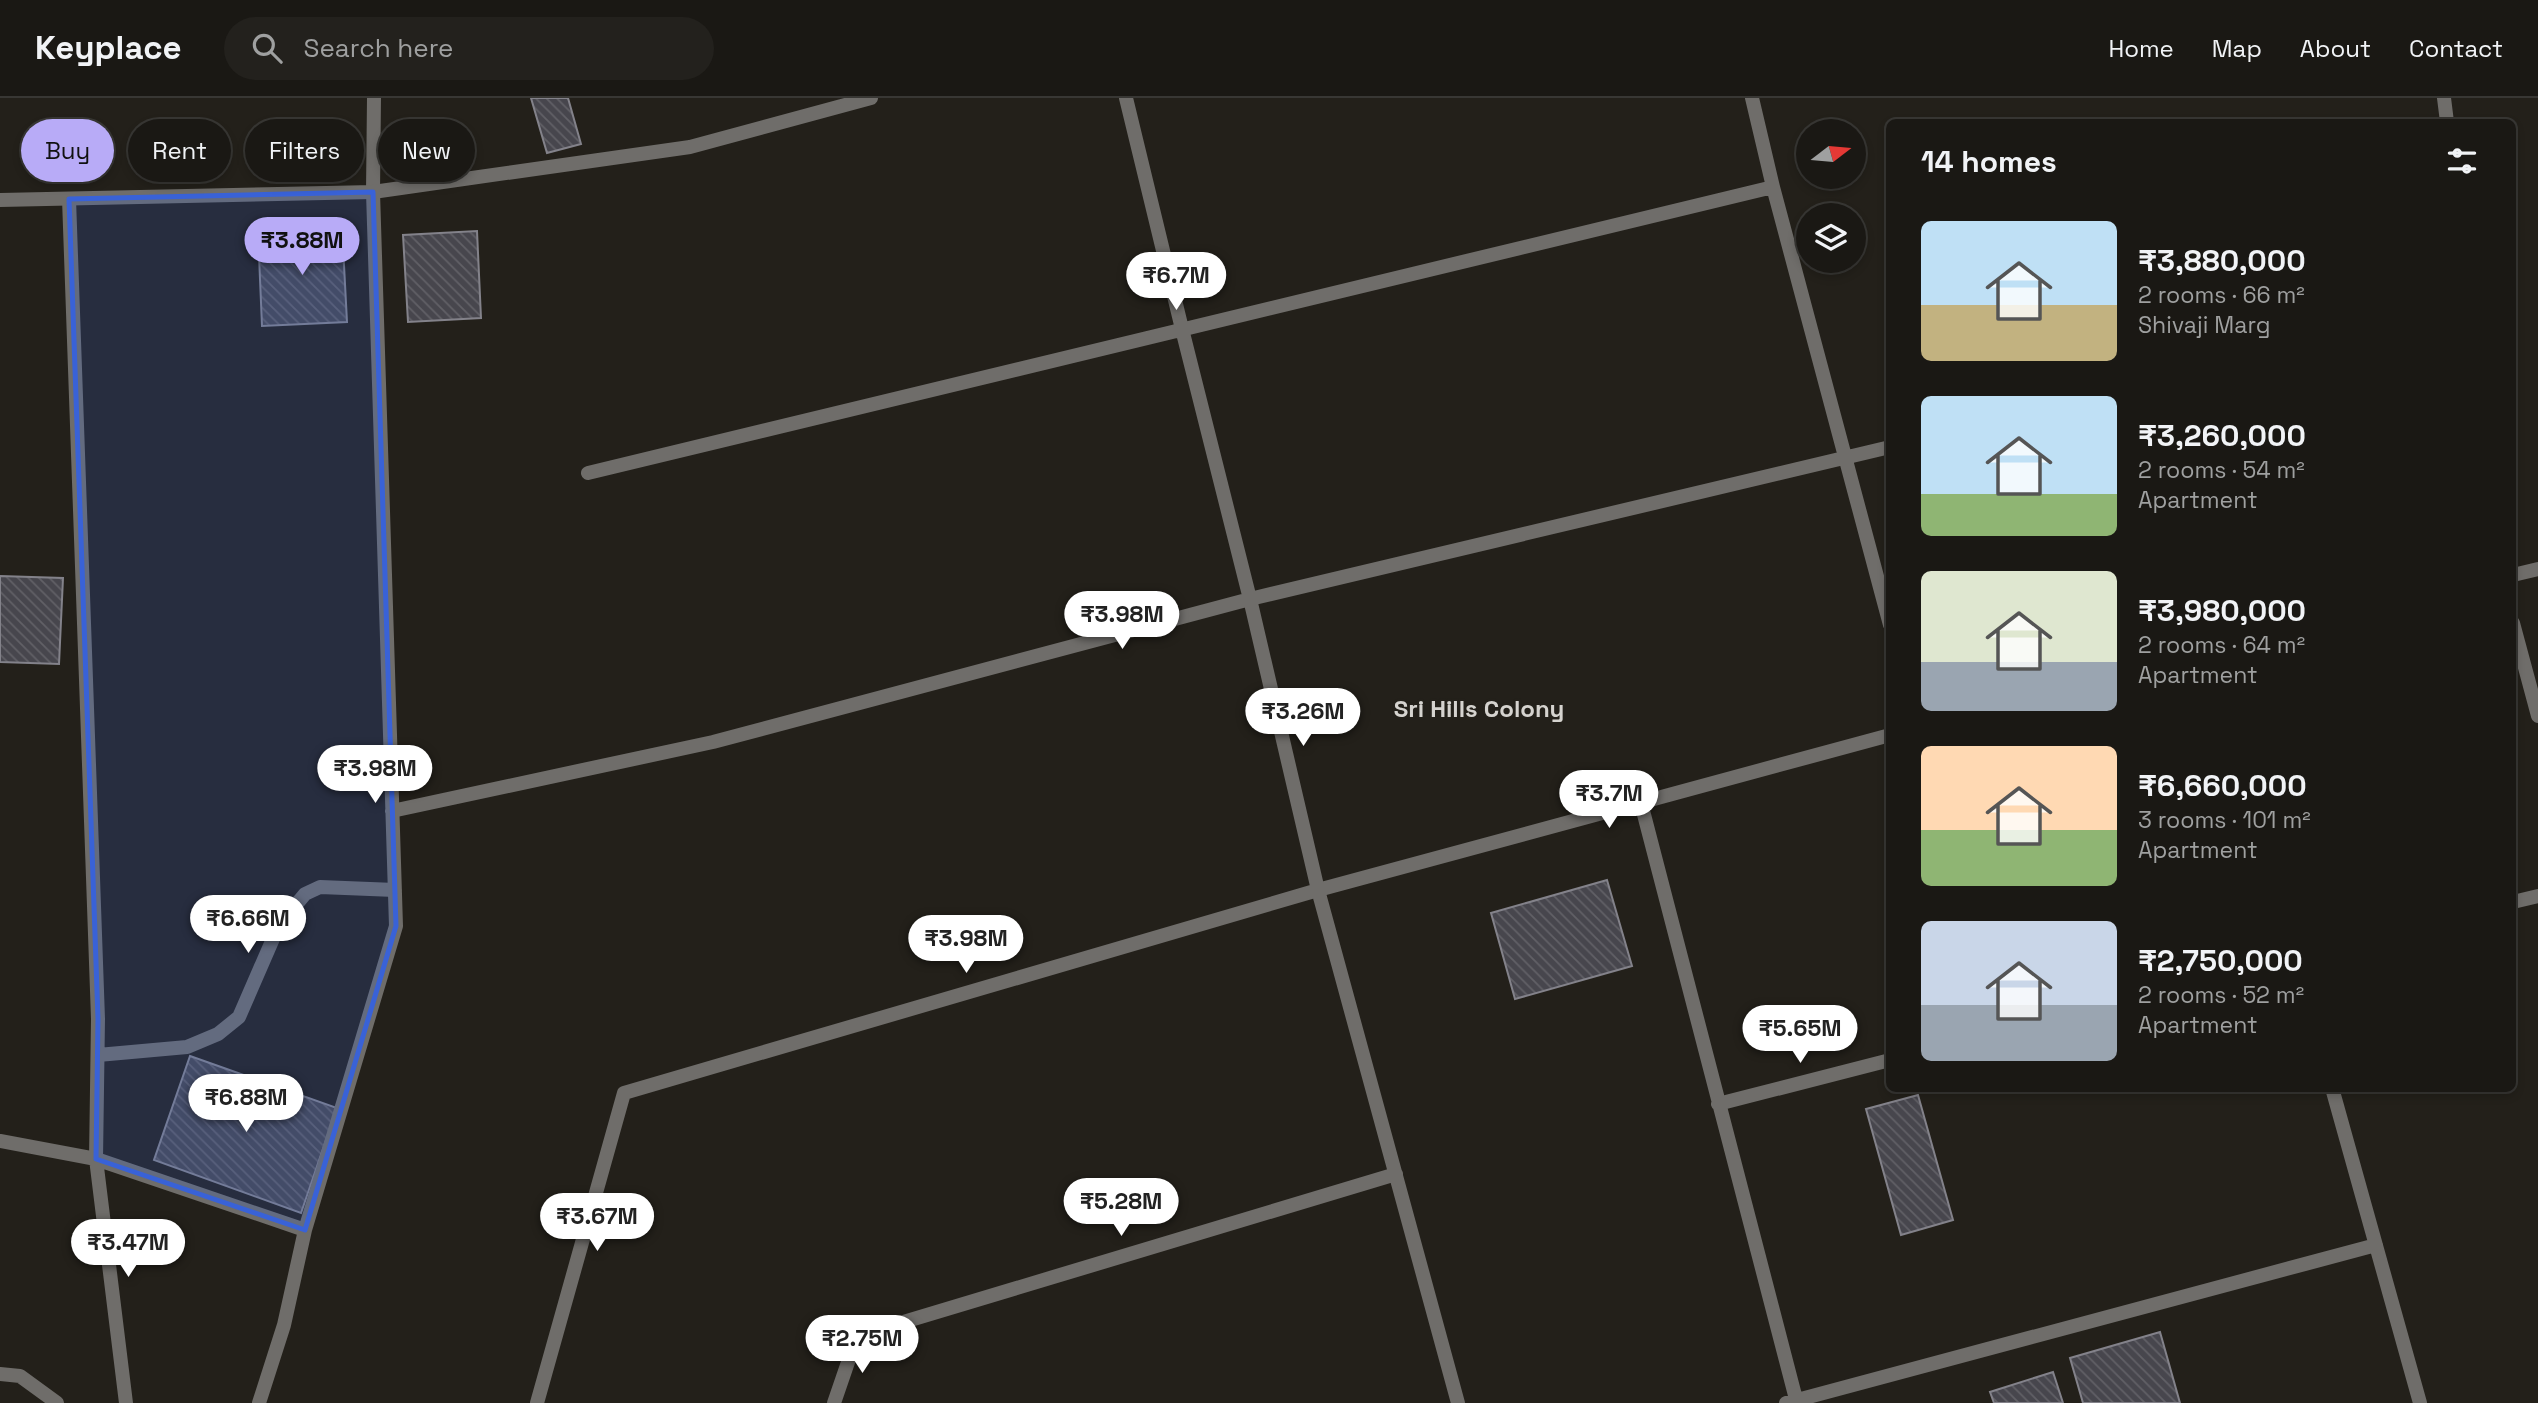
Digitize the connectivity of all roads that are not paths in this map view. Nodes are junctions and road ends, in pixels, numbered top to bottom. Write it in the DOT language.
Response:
graph roads {
  1 [pos="374,98"];
  2 [pos="871,98"];
  3 [pos="1126,98"];
  4 [pos="1752,98"];
  5 [pos="2444,98"];
  6 [pos="823,104"];
  7 [pos="2447,119"];
  8 [pos="1773,187"];
  9 [pos="373,192"];
  10 [pos="69,199"];
  11 [pos="0,200"];
  12 [pos="1182,329"];
  13 [pos="1886,448"];
  14 [pos="1845,459"];
  15 [pos="588,473"];
  16 [pos="2538,569"];
  17 [pos="2516,574"];
  18 [pos="1250,599"];
  19 [pos="1886,610"];
  20 [pos="2516,634"];
  21 [pos="2538,716"];
  22 [pos="1886,736"];
  23 [pos="1641,803"];
  24 [pos="393,811"];
  25 [pos="395,890"];
  26 [pos="1318,890"];
  27 [pos="2538,896"];
  28 [pos="2516,901"];
  29 [pos="98,1055"];
  30 [pos="1886,1061"];
  31 [pos="2333,1092"];
  32 [pos="1718,1104"];
  33 [pos="0,1141"];
  34 [pos="96,1159"];
  35 [pos="1396,1174"];
  36 [pos="305,1230"];
  37 [pos="2376,1245"];
  38 [pos="0,1374"];
  39 [pos="1793,1402"];
  40 [pos="57,1403"];
  41 [pos="126,1403"];
  42 [pos="259,1403"];
  43 [pos="537,1403"];
  44 [pos="834,1403"];
  45 [pos="1458,1403"];
  46 [pos="2420,1403"];
  1 -- 9 [label="street"];
  2 -- 6 [label="street"];
  3 -- 12 [label="street"];
  4 -- 8 [label="street"];
  5 -- 7 [label="street"];
  6 -- 9 [label="street"];
  8 -- 12 [label="street"];
  8 -- 14 [label="street"];
  9 -- 10 [label="street"];
  9 -- 24 [label="street"];
  10 -- 11 [label="street"];
  10 -- 29 [label="street"];
  12 -- 15 [label="street"];
  12 -- 18 [label="street"];
  13 -- 14 [label="street"];
  14 -- 18 [label="street"];
  14 -- 19 [label="street"];
  16 -- 17 [label="street"];
  18 -- 24 [label="street"];
  18 -- 26 [label="street"];
  20 -- 21 [label="street"];
  22 -- 23 [label="street"];
  23 -- 26 [label="street"];
  23 -- 32 [label="street"];
  24 -- 25 [label="street"];
  25 -- 29 [label="street"];
  25 -- 36 [label="street"];
  26 -- 35 [label="street"];
  26 -- 43 [label="street"];
  27 -- 28 [label="street"];
  29 -- 34 [label="street"];
  30 -- 32 [label="street"];
  31 -- 37 [label="street"];
  32 -- 39 [label="street"];
  33 -- 34 [label="street"];
  34 -- 36 [label="street"];
  34 -- 41 [label="street"];
  35 -- 44 [label="street"];
  35 -- 45 [label="street"];
  36 -- 42 [label="street"];
  37 -- 39 [label="street"];
  37 -- 46 [label="street"];
  38 -- 40 [label="street"];
}
